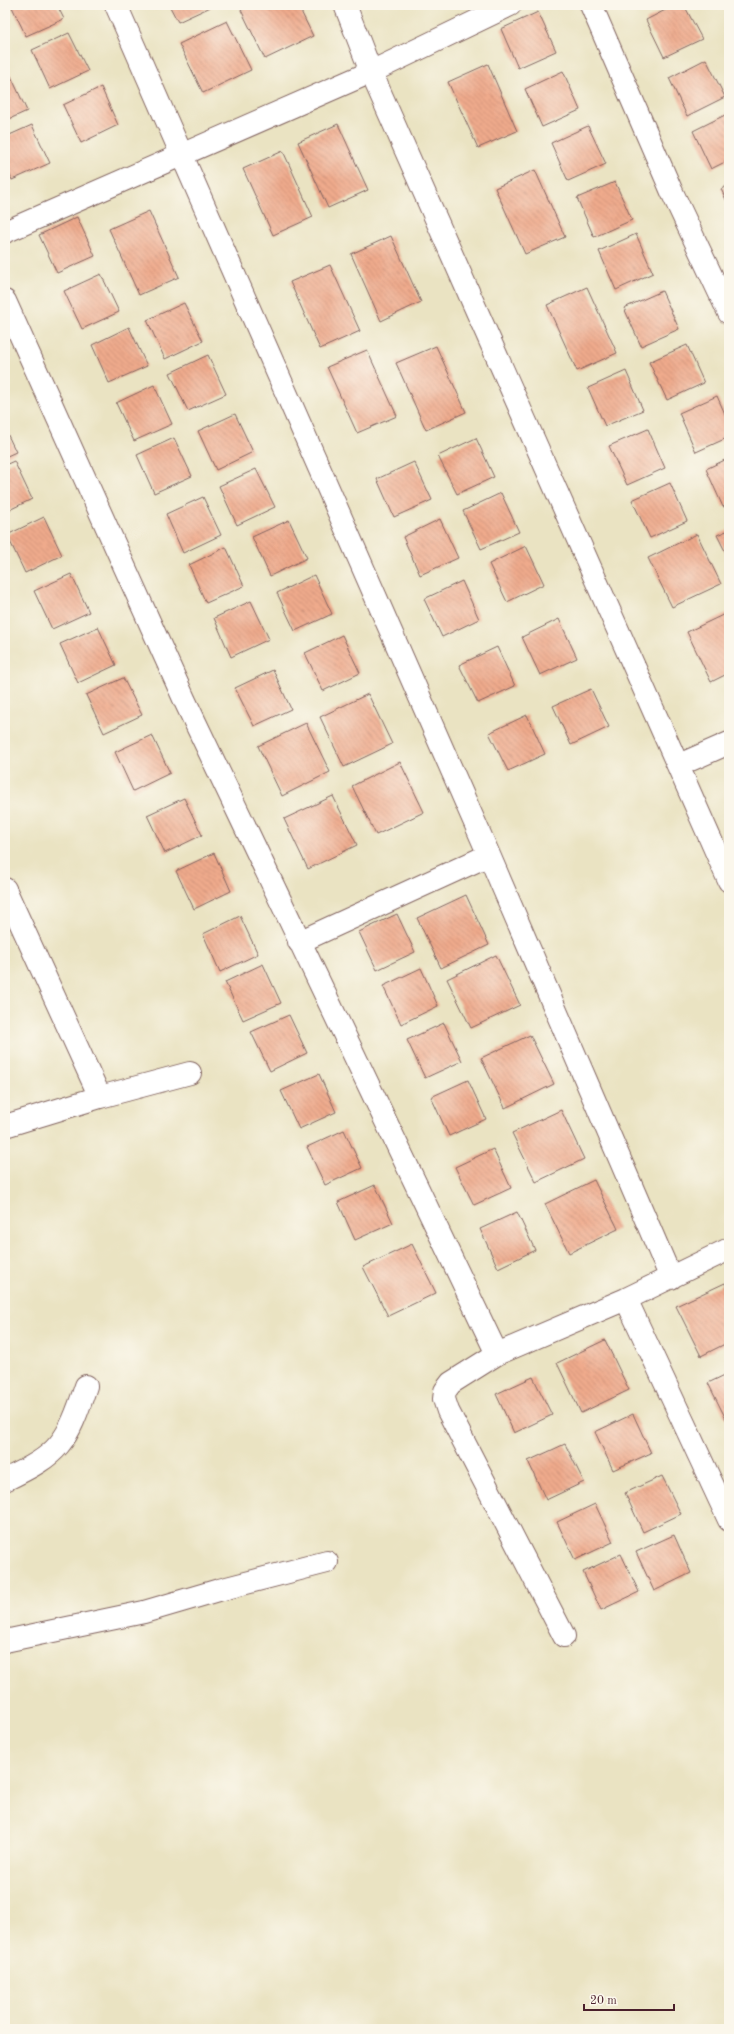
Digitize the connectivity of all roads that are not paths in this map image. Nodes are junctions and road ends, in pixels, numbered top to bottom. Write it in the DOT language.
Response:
graph roads {
  1 [pos="116,5"];
  2 [pos="345,5"];
  3 [pos="510,5"];
  4 [pos="591,5"];
  5 [pos="371,72"];
  6 [pos="180,154"];
  7 [pos="5,232"];
  8 [pos="5,301"];
  9 [pos="729,313"];
  10 [pos="729,743"];
  11 [pos="679,765"];
  12 [pos="489,855"];
  13 [pos="729,881"];
  14 [pos="5,889"];
  15 [pos="299,942"];
  16 [pos="190,1073"];
  17 [pos="100,1097"];
  18 [pos="5,1126"];
  19 [pos="729,1249"];
  20 [pos="671,1278"];
  21 [pos="626,1299"];
  22 [pos="497,1354"];
  23 [pos="86,1386"];
  24 [pos="5,1480"];
  25 [pos="729,1520"];
  26 [pos="327,1562"];
  27 [pos="564,1636"];
  28 [pos="5,1641"];
  1 -- 6 [label="street"];
  2 -- 5 [label="street"];
  3 -- 5 [label="street"];
  4 -- 9 [label="street"];
  5 -- 6 [label="street"];
  5 -- 11 [label="street"];
  6 -- 7 [label="street"];
  6 -- 12 [label="street"];
  8 -- 15 [label="street"];
  10 -- 11 [label="street"];
  11 -- 13 [label="street"];
  12 -- 15 [label="street"];
  12 -- 20 [label="street"];
  14 -- 17 [label="street"];
  15 -- 22 [label="street"];
  16 -- 17 [label="street"];
  17 -- 18 [label="street"];
  19 -- 20 [label="street"];
  20 -- 21 [label="street"];
  21 -- 22 [label="street"];
  21 -- 25 [label="street"];
  22 -- 27 [label="street"];
  23 -- 24 [label="street"];
  26 -- 28 [label="street"];
}
